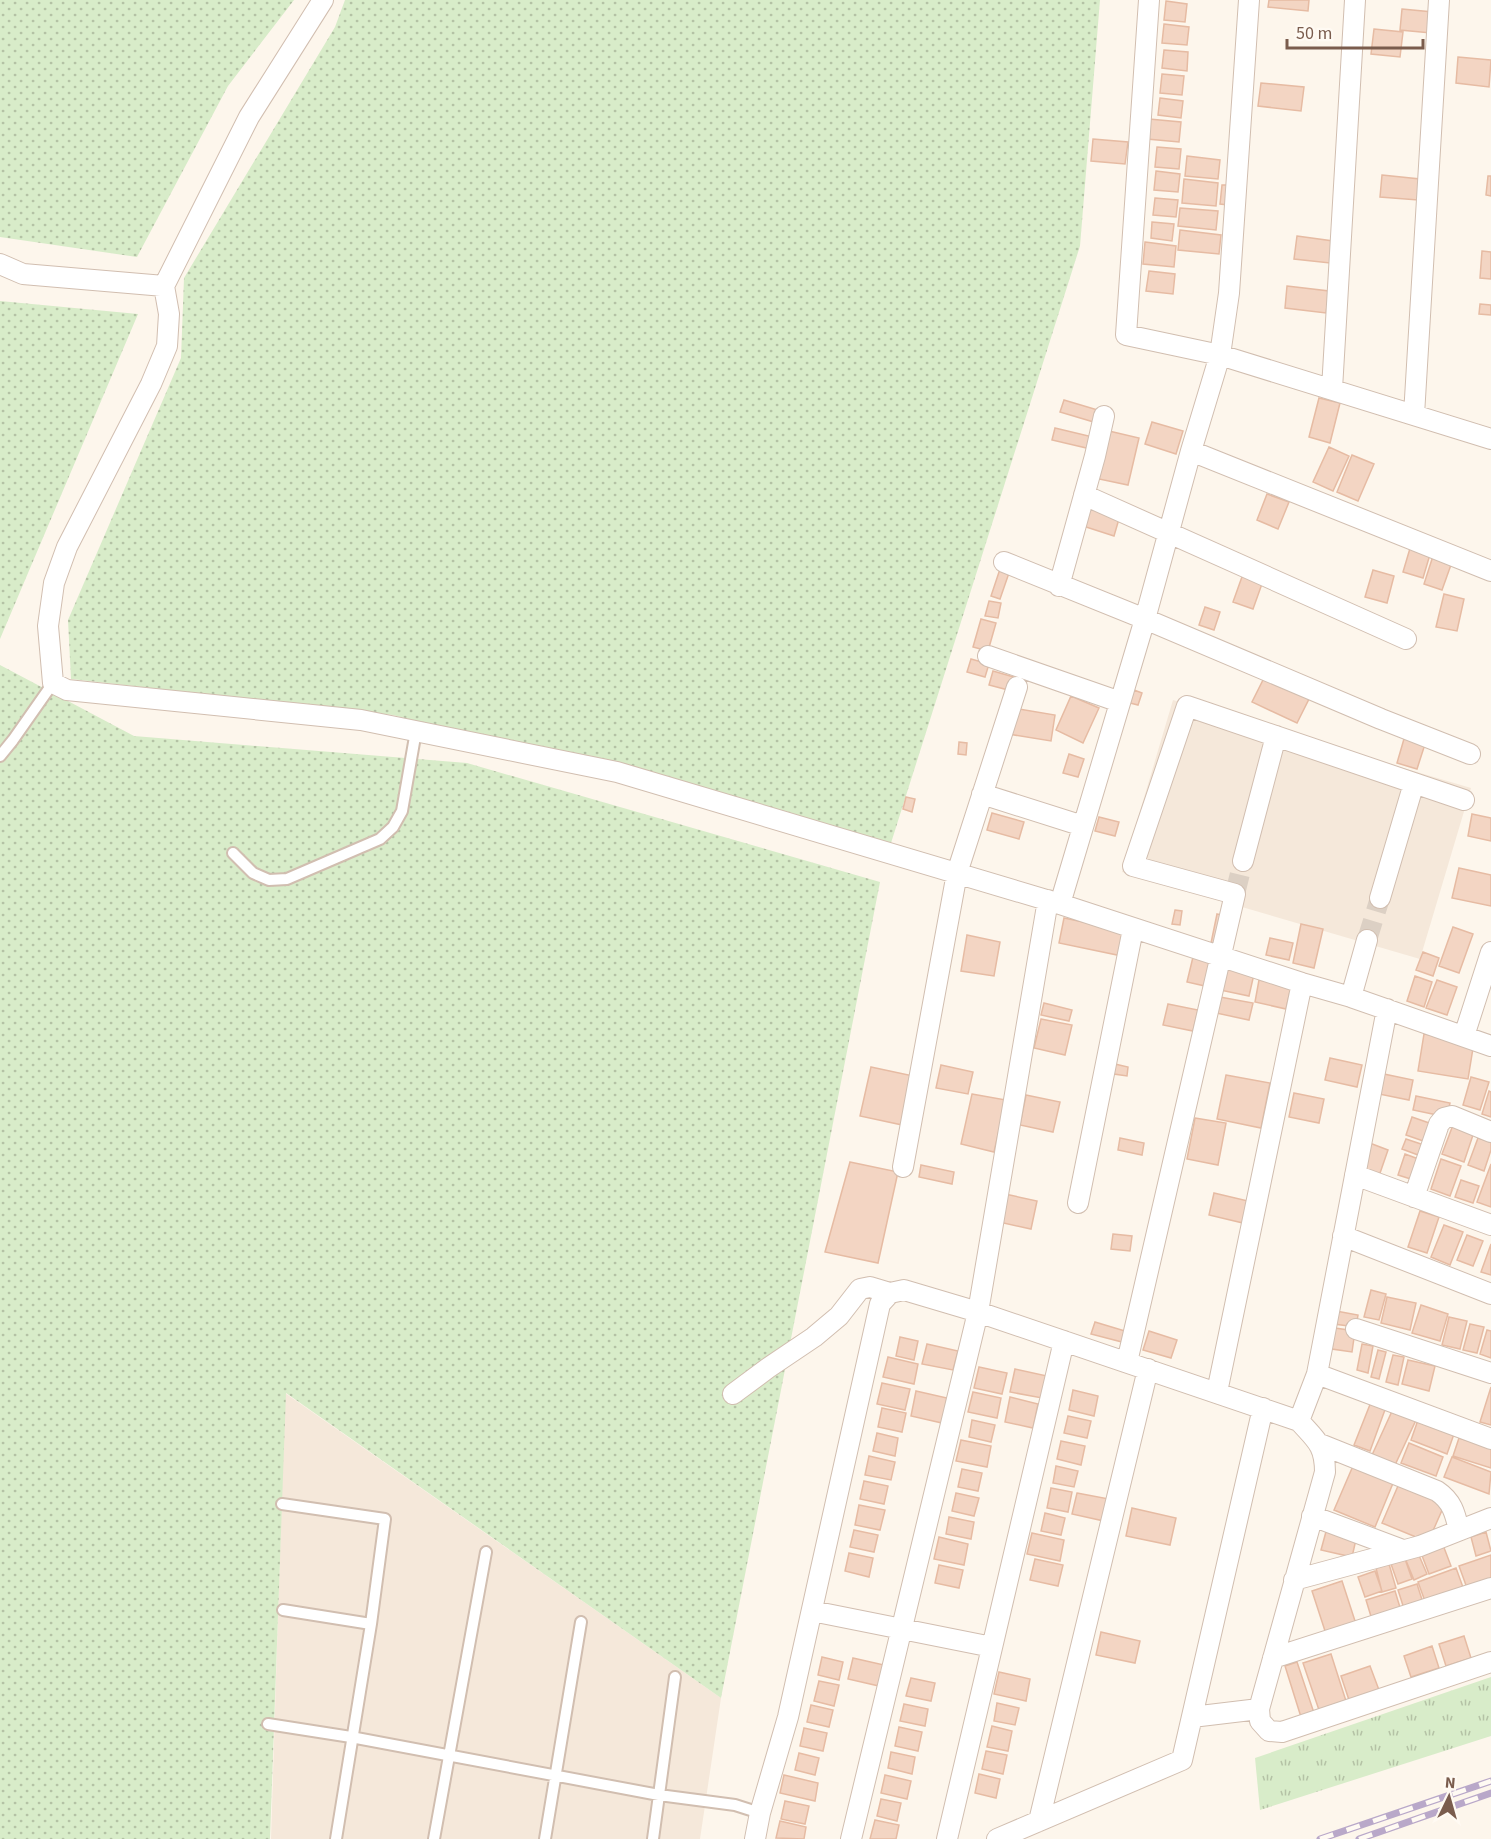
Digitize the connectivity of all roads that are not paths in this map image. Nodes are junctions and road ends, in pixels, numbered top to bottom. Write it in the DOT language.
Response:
graph roads {
  1 [pos="323,0"];
  2 [pos="1149,0"];
  3 [pos="1249,0"];
  4 [pos="1355,0"];
  5 [pos="1439,0"];
  6 [pos="0,264"];
  7 [pos="164,286"];
  8 [pos="1220,355"];
  9 [pos="1332,389"];
  10 [pos="1104,416"];
  11 [pos="1414,416"];
  12 [pos="1491,439"];
  13 [pos="1191,451"];
  14 [pos="1084,495"];
  15 [pos="1169,532"];
  16 [pos="1004,562"];
  17 [pos="1491,571"];
  18 [pos="1059,586"];
  19 [pos="1145,619"];
  20 [pos="1406,639"];
  21 [pos="988,656"];
  22 [pos="53,683"];
  23 [pos="1017,687"];
  24 [pos="1120,702"];
  25 [pos="416,731"];
  26 [pos="1276,736"];
  27 [pos="1470,754"];
  28 [pos="0,756"];
  29 [pos="1414,783"];
  30 [pos="982,794"];
  31 [pos="1464,800"];
  32 [pos="1083,826"];
  33 [pos="233,853"];
  34 [pos="1243,861"];
  35 [pos="957,873"];
  36 [pos="1380,898"];
  37 [pos="1054,902"];
  38 [pos="1133,929"];
  39 [pos="1367,940"];
  40 [pos="1491,952"];
  41 [pos="1221,956"];
  42 [pos="1302,982"];
  43 [pos="1351,996"];
  44 [pos="1387,1009"];
  45 [pos="1464,1036"];
  46 [pos="1491,1046"];
  47 [pos="1491,1132"];
  48 [pos="903,1167"];
  49 [pos="1355,1175"];
  50 [pos="1414,1197"];
  51 [pos="1078,1203"];
  52 [pos="1491,1225"];
  53 [pos="1344,1236"];
  54 [pos="890,1293"];
  55 [pos="1491,1294"];
  56 [pos="978,1312"];
  57 [pos="1356,1329"];
  58 [pos="1064,1341"];
  59 [pos="1127,1362"];
  60 [pos="1148,1369"];
  61 [pos="1491,1373"];
  62 [pos="1317,1374"];
  63 [pos="1217,1392"];
  64 [pos="733,1394"];
  65 [pos="1263,1408"];
  66 [pos="1299,1421"];
  67 [pos="1491,1439"];
  68 [pos="1320,1444"];
  69 [pos="282,1504"];
  70 [pos="1312,1516"];
  71 [pos="1491,1518"];
  72 [pos="1459,1530"];
  73 [pos="1403,1550"];
  74 [pos="486,1552"];
  75 [pos="1294,1580"];
  76 [pos="1491,1588"];
  77 [pos="283,1610"];
  78 [pos="812,1611"];
  79 [pos="581,1622"];
  80 [pos="371,1624"];
  81 [pos="902,1628"];
  82 [pos="992,1647"];
  83 [pos="1273,1658"];
  84 [pos="1491,1662"];
  85 [pos="675,1677"];
  86 [pos="1259,1709"];
  87 [pos="1192,1717"];
  88 [pos="268,1724"];
  89 [pos="351,1737"];
  90 [pos="448,1756"];
  91 [pos="556,1776"];
  92 [pos="659,1795"];
  93 [pos="760,1814"];
  94 [pos="1039,1821"];
  95 [pos="336,1839"];
  96 [pos="434,1839"];
  97 [pos="545,1839"];
  98 [pos="653,1839"];
  99 [pos="755,1839"];
  100 [pos="851,1839"];
  101 [pos="947,1839"];
  102 [pos="997,1839"];
  1 -- 7 [label="street"];
  2 -- 8 [label="street"];
  3 -- 8 [label="street"];
  4 -- 9 [label="street"];
  5 -- 11 [label="street"];
  6 -- 7 [label="street"];
  7 -- 22 [label="street"];
  8 -- 9 [label="street"];
  8 -- 13 [label="street"];
  9 -- 11 [label="street"];
  10 -- 14 [label="street"];
  11 -- 12 [label="street"];
  13 -- 15 [label="street"];
  13 -- 17 [label="street"];
  14 -- 15 [label="street"];
  14 -- 18 [label="street"];
  15 -- 19 [label="street"];
  15 -- 20 [label="street"];
  16 -- 18 [label="street"];
  18 -- 19 [label="street"];
  19 -- 24 [label="street"];
  19 -- 27 [label="street"];
  21 -- 24 [label="street"];
  22 -- 25 [label="street"];
  22 -- 28 [label="lane"];
  23 -- 30 [label="street"];
  24 -- 32 [label="street"];
  25 -- 33 [label="lane"];
  25 -- 35 [label="street"];
  26 -- 29 [label="street"];
  26 -- 34 [label="street"];
  26 -- 41 [label="street"];
  29 -- 31 [label="street"];
  29 -- 36 [label="street"];
  30 -- 32 [label="street"];
  30 -- 35 [label="street"];
  32 -- 37 [label="street"];
  35 -- 37 [label="street"];
  35 -- 48 [label="street"];
  37 -- 38 [label="street"];
  37 -- 56 [label="street"];
  38 -- 41 [label="street"];
  38 -- 51 [label="street"];
  39 -- 43 [label="street"];
  40 -- 45 [label="street"];
  41 -- 42 [label="street"];
  41 -- 59 [label="street"];
  42 -- 43 [label="street"];
  42 -- 63 [label="street"];
  43 -- 44 [label="street"];
  44 -- 45 [label="street"];
  44 -- 49 [label="street"];
  45 -- 46 [label="street"];
  47 -- 50 [label="street"];
  49 -- 50 [label="street"];
  49 -- 53 [label="street"];
  50 -- 52 [label="street"];
  53 -- 55 [label="street"];
  53 -- 62 [label="street"];
  54 -- 56 [label="street"];
  54 -- 64 [label="street"];
  54 -- 78 [label="street"];
  56 -- 58 [label="street"];
  56 -- 81 [label="street"];
  57 -- 61 [label="street"];
  58 -- 59 [label="street"];
  58 -- 82 [label="street"];
  59 -- 60 [label="street"];
  60 -- 63 [label="street"];
  60 -- 94 [label="street"];
  62 -- 66 [label="street"];
  62 -- 67 [label="street"];
  63 -- 65 [label="street"];
  65 -- 66 [label="street"];
  65 -- 87 [label="street"];
  66 -- 68 [label="street"];
  68 -- 70 [label="street"];
  68 -- 72 [label="street"];
  69 -- 80 [label="lane"];
  70 -- 73 [label="street"];
  70 -- 75 [label="street"];
  71 -- 72 [label="street"];
  72 -- 73 [label="street"];
  73 -- 75 [label="street"];
  74 -- 90 [label="lane"];
  75 -- 83 [label="street"];
  76 -- 83 [label="street"];
  77 -- 80 [label="lane"];
  78 -- 81 [label="street"];
  78 -- 93 [label="street"];
  79 -- 91 [label="lane"];
  80 -- 89 [label="lane"];
  81 -- 82 [label="street"];
  81 -- 100 [label="street"];
  82 -- 101 [label="street"];
  83 -- 86 [label="street"];
  84 -- 86 [label="street"];
  85 -- 92 [label="lane"];
  86 -- 87 [label="street"];
  87 -- 94 [label="street"];
  88 -- 89 [label="lane"];
  89 -- 90 [label="lane"];
  89 -- 95 [label="lane"];
  90 -- 91 [label="lane"];
  90 -- 96 [label="lane"];
  91 -- 92 [label="lane"];
  91 -- 97 [label="lane"];
  92 -- 93 [label="lane"];
  92 -- 98 [label="lane"];
  93 -- 99 [label="street"];
  94 -- 102 [label="street"];
}
